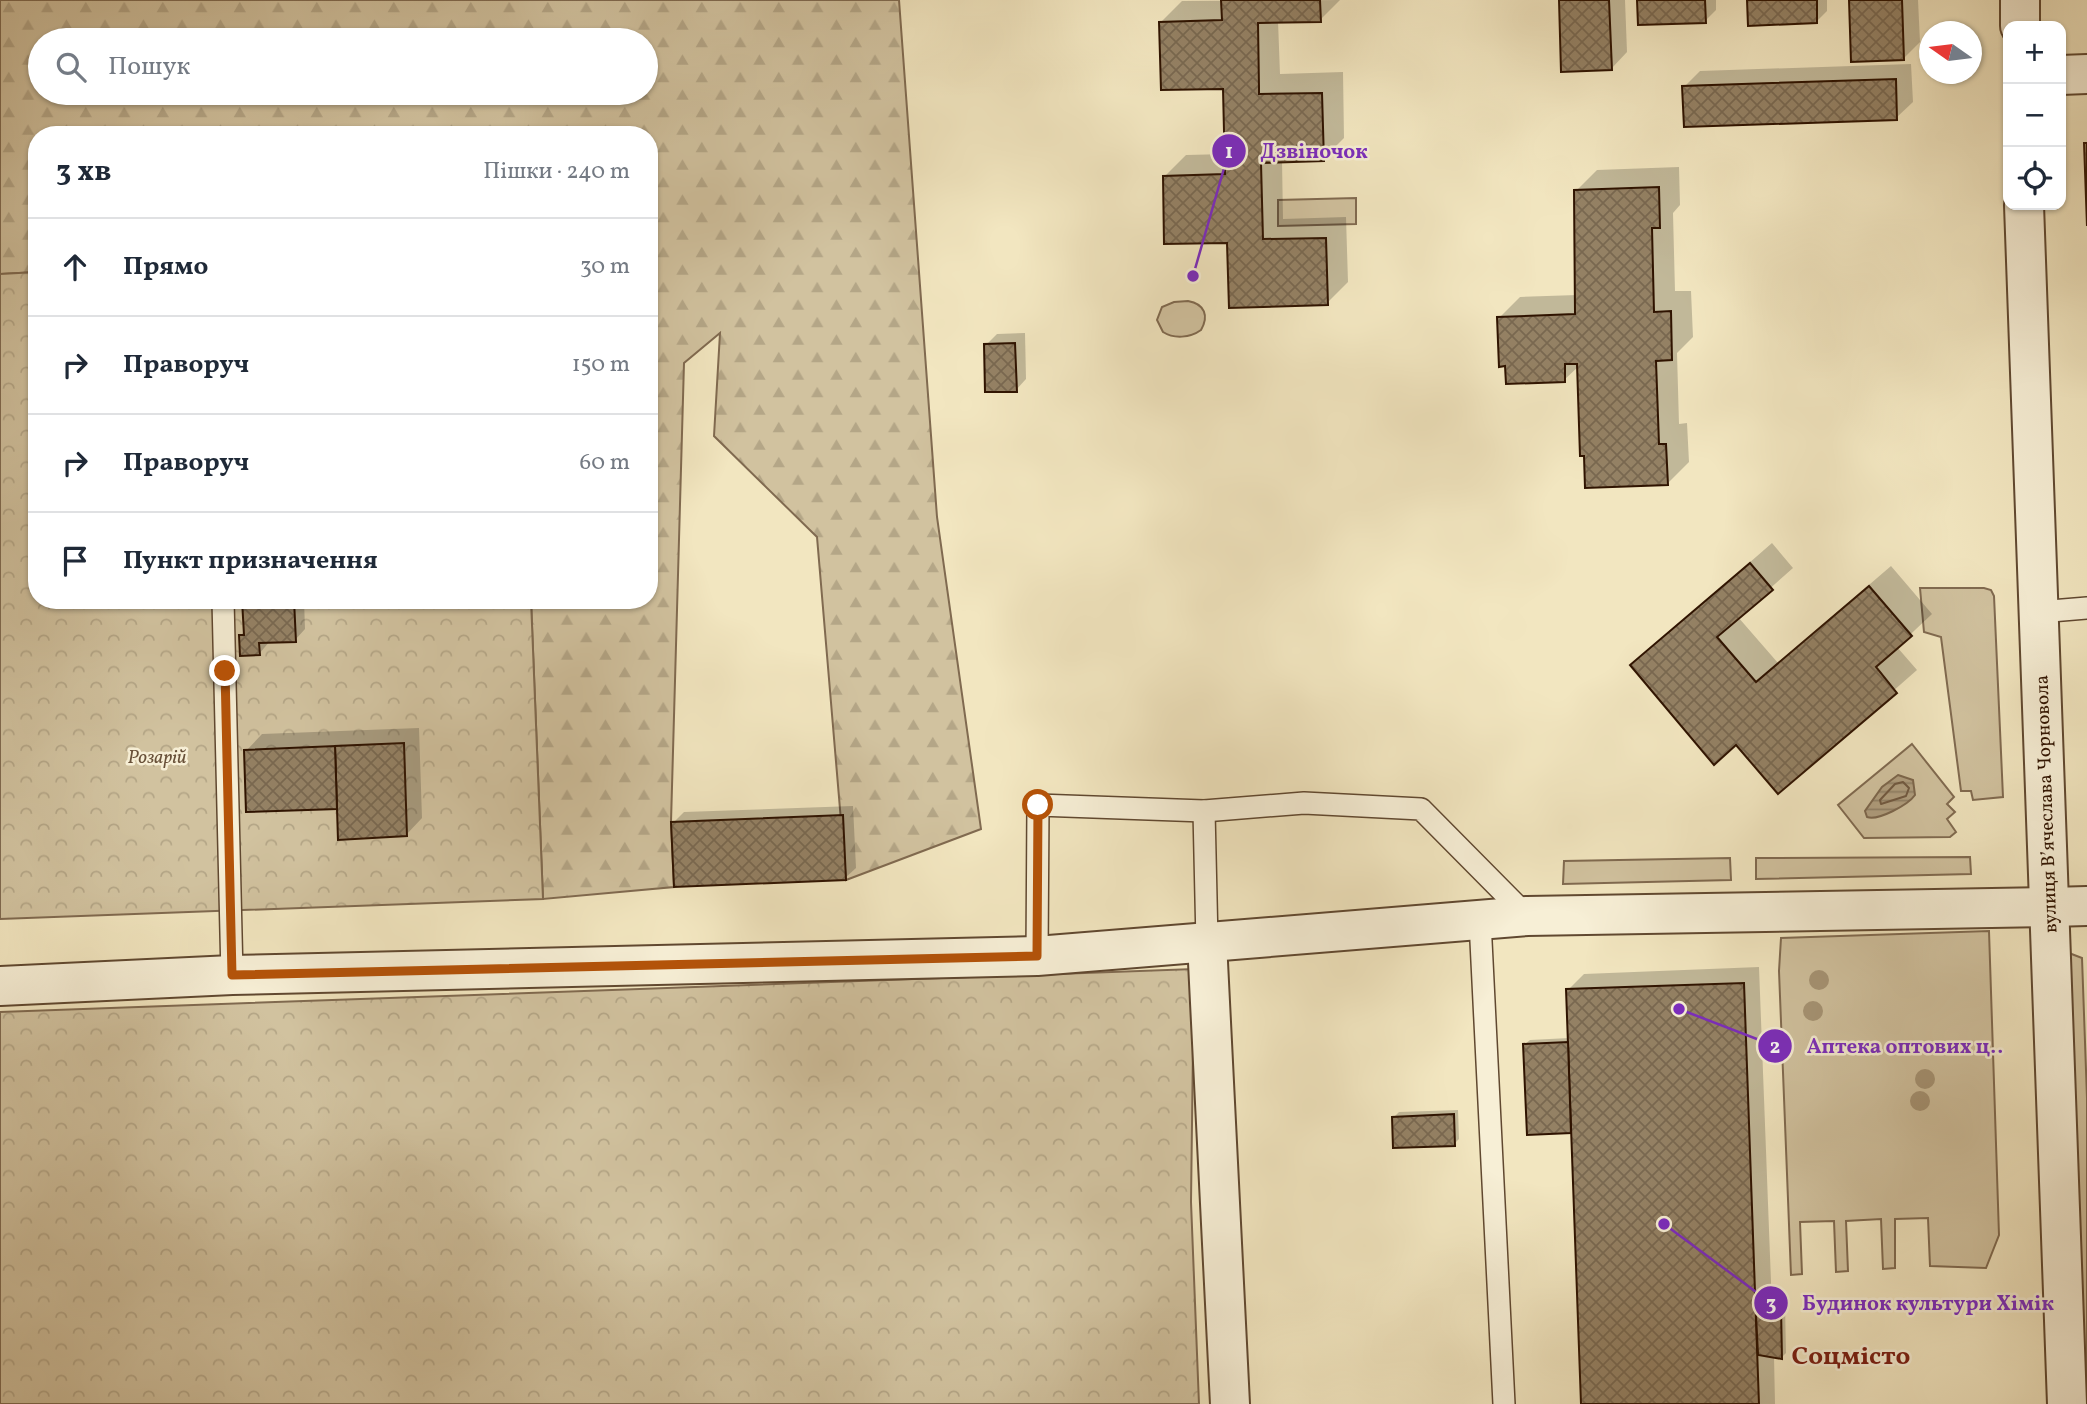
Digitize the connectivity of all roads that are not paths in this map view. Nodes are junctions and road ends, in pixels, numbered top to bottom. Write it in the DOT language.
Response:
graph roads {
  1 [pos="2020,0"];
  2 [pos="2020,21"];
  3 [pos="2087,74"];
  4 [pos="2066,75"];
  5 [pos="2024,210"];
  6 [pos="2087,608"];
  7 [pos="223,609"];
  8 [pos="2039,612"];
  9 [pos="1204,811"];
  10 [pos="2069,906"];
  11 [pos="1527,916"];
  12 [pos="1480,921"];
  13 [pos="1207,942"];
  14 [pos="1037,956"];
  15 [pos="232,975"];
  16 [pos="0,986"];
  17 [pos="1230,1404"];
  18 [pos="1504,1404"];
  19 [pos="2067,1404"];
  1 -- 2 [label="street"];
  3 -- 4 [label="street"];
  5 -- 8 [label="street, вулиця Вʼячеслава Чорновола"];
  6 -- 8 [label="lane"];
  7 -- 15 [label="lane"];
  8 -- 10 [label="street, вулиця Вʼячеслава Чорновола"];
  9 -- 11 [label="lane"];
  9 -- 13 [label="lane"];
  9 -- 14 [label="lane"];
  10 -- 11 [label="street"];
  10 -- 19 [label="street, вулиця Вʼячеслава Чорновола"];
  11 -- 12 [label="street"];
  12 -- 13 [label="street"];
  12 -- 18 [label="lane"];
  13 -- 14 [label="street"];
  13 -- 17 [label="street"];
  14 -- 15 [label="street"];
  15 -- 16 [label="street"];
}
